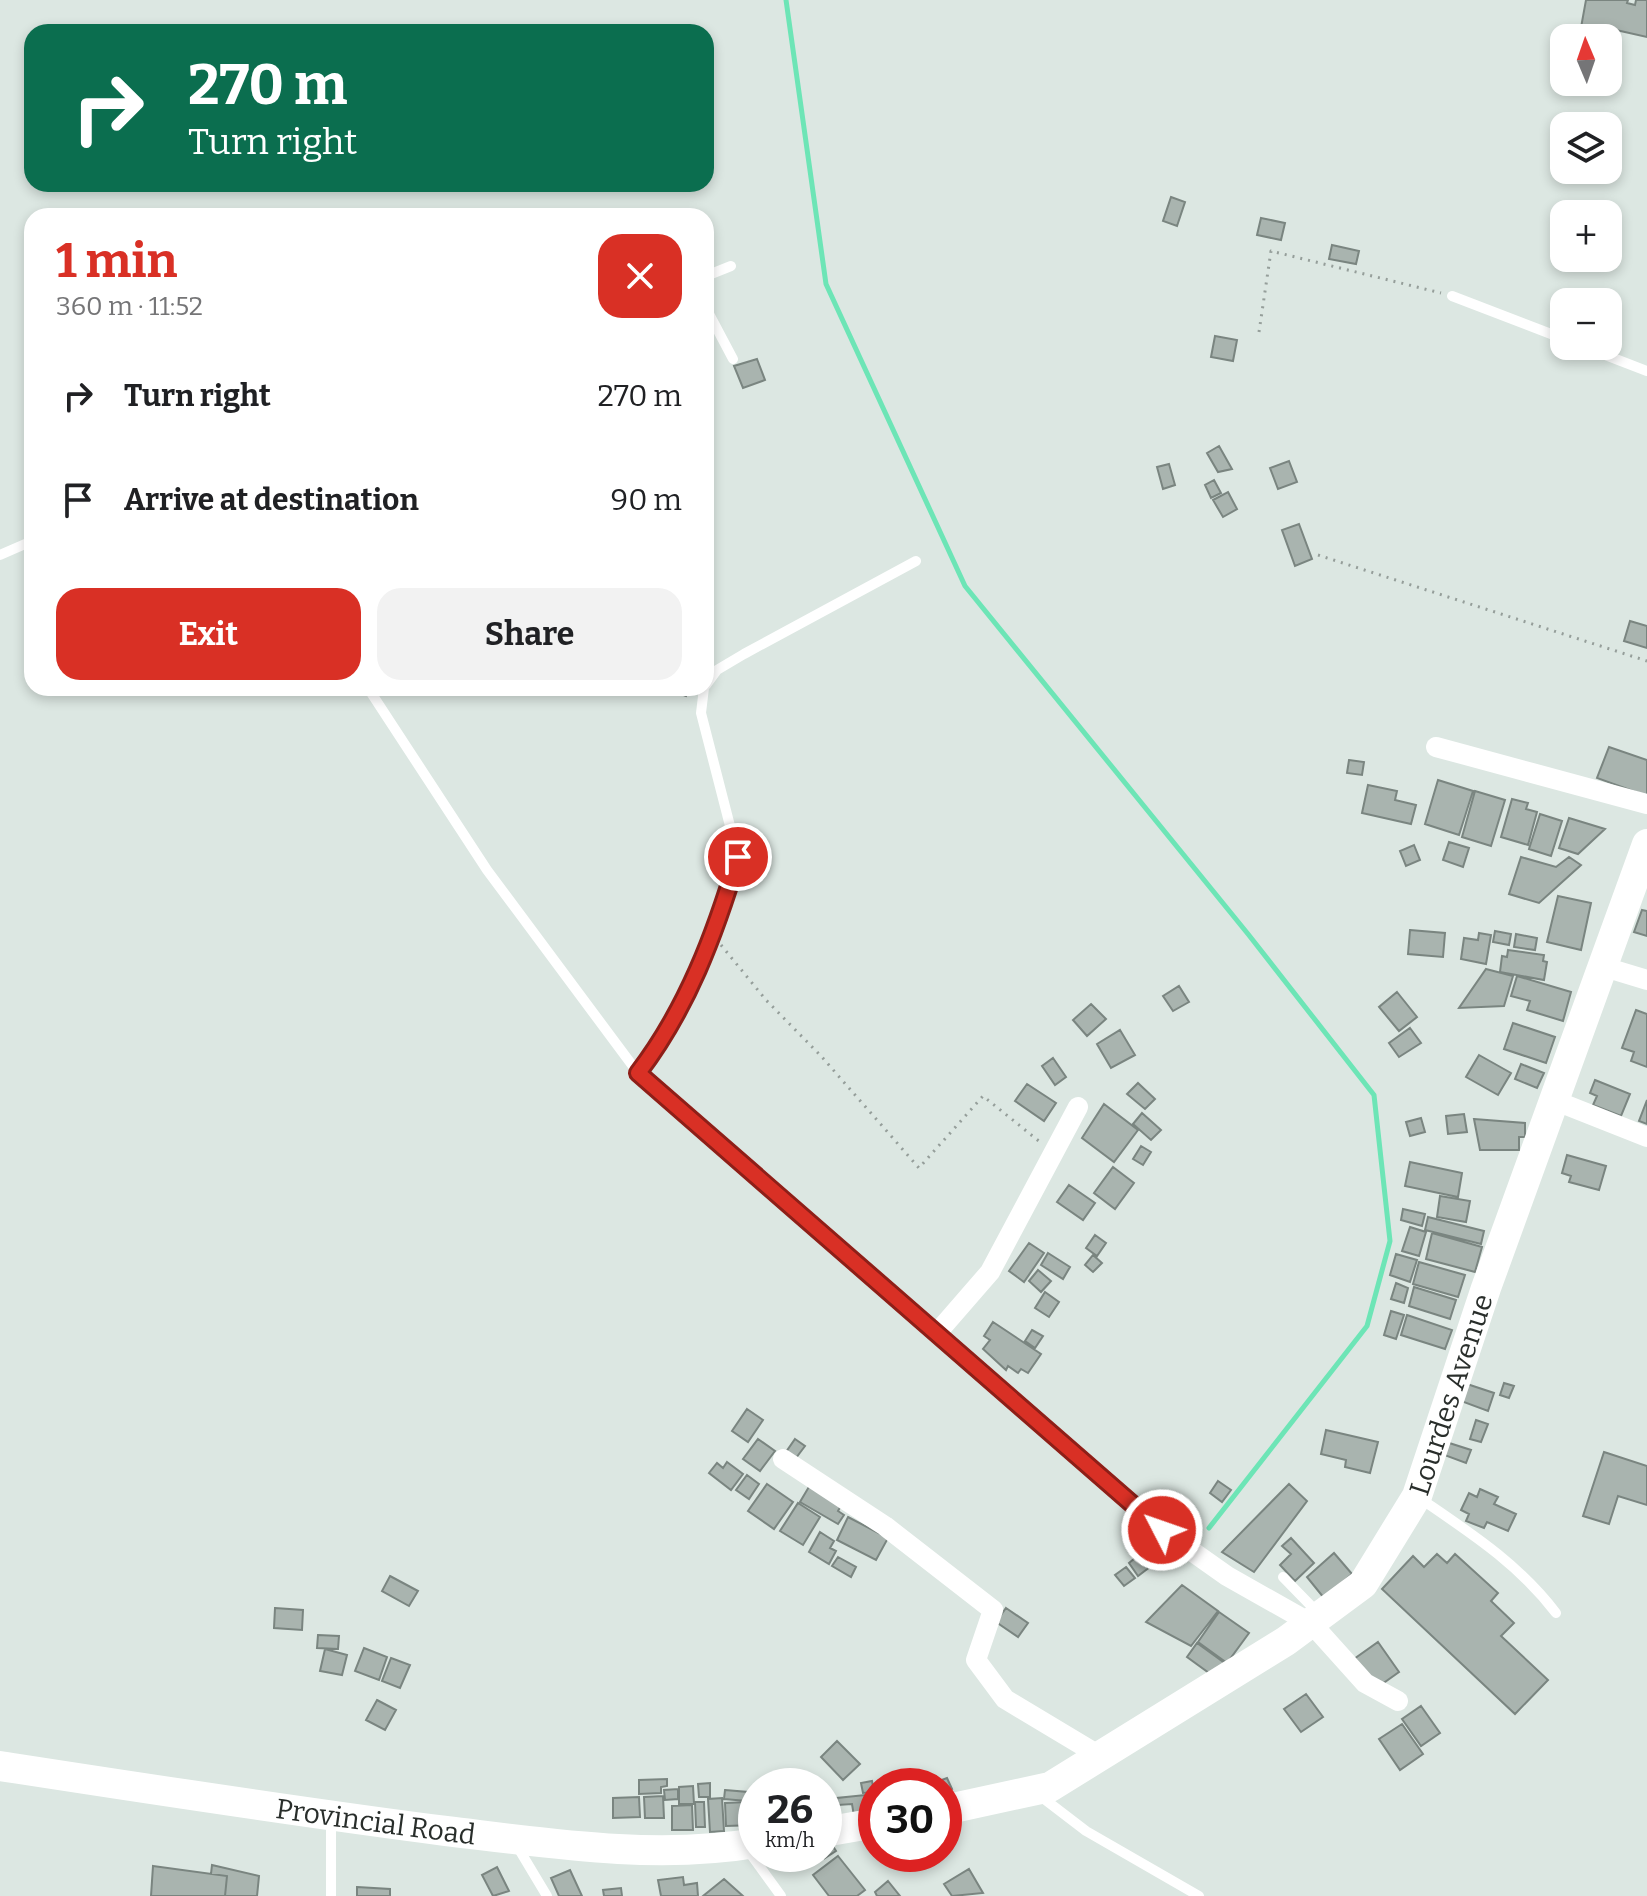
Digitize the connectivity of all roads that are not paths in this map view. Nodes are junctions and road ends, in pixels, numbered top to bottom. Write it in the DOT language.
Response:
graph roads {
  1 [pos="731,266"];
  2 [pos="714,273"];
  3 [pos="1452,296"];
  4 [pos="714,323"];
  5 [pos="1550,334"];
  6 [pos="733,359"];
  7 [pos="1618,360"];
  8 [pos="1647,371"];
  9 [pos="24,544"];
  10 [pos="0,555"];
  11 [pos="916,561"];
  12 [pos="714,674"];
  13 [pos="373,696"];
  14 [pos="704,696"];
  15 [pos="1436,747"];
  16 [pos="1647,804"];
  17 [pos="1647,844"];
  18 [pos="1601,966"];
  19 [pos="1647,980"];
  20 [pos="638,1073"];
  21 [pos="1556,1101"];
  22 [pos="1078,1107"];
  23 [pos="1647,1137"];
  24 [pos="937,1333"];
  25 [pos="783,1459"];
  26 [pos="1417,1496"];
  27 [pos="1283,1577"];
  28 [pos="1556,1613"];
  29 [pos="1317,1620"];
  30 [pos="1398,1701"];
  31 [pos="1100,1756"];
  32 [pos="0,1766"];
  33 [pos="1042,1788"];
  34 [pos="962,1806"];
  35 [pos="331,1817"];
  36 [pos="513,1839"];
  37 [pos="738,1845"];
  38 [pos="767,1872"];
  39 [pos="331,1896"];
  40 [pos="547,1896"];
  41 [pos="781,1896"];
  42 [pos="1199,1896"];
  1 -- 2 [label="lane"];
  3 -- 5 [label="lane"];
  4 -- 6 [label="lane"];
  7 -- 8 [label="lane"];
  9 -- 10 [label="lane"];
  11 -- 12 [label="lane"];
  13 -- 20 [label="lane"];
  14 -- 20 [label="lane"];
  15 -- 16 [label="street"];
  17 -- 18 [label="main road, Lourdes Avenue"];
  18 -- 19 [label="street"];
  18 -- 21 [label="main road, Lourdes Avenue"];
  20 -- 24 [label="street"];
  21 -- 23 [label="street"];
  21 -- 26 [label="main road, Lourdes Avenue"];
  22 -- 24 [label="street"];
  24 -- 29 [label="street"];
  25 -- 31 [label="street"];
  26 -- 28 [label="lane"];
  26 -- 29 [label="main road, Lourdes Avenue"];
  27 -- 29 [label="lane"];
  29 -- 30 [label="street"];
  29 -- 31 [label="main road, Lourdes Avenue"];
  31 -- 33 [label="main road, Lourdes Avenue"];
  32 -- 35 [label="main road, Provincial Road"];
  33 -- 34 [label="main road"];
  33 -- 42 [label="lane"];
  35 -- 36 [label="main road, Provincial Road"];
  35 -- 39 [label="lane"];
  36 -- 37 [label="main road, Provincial Road"];
  36 -- 40 [label="lane"];
  38 -- 41 [label="lane"];
}
